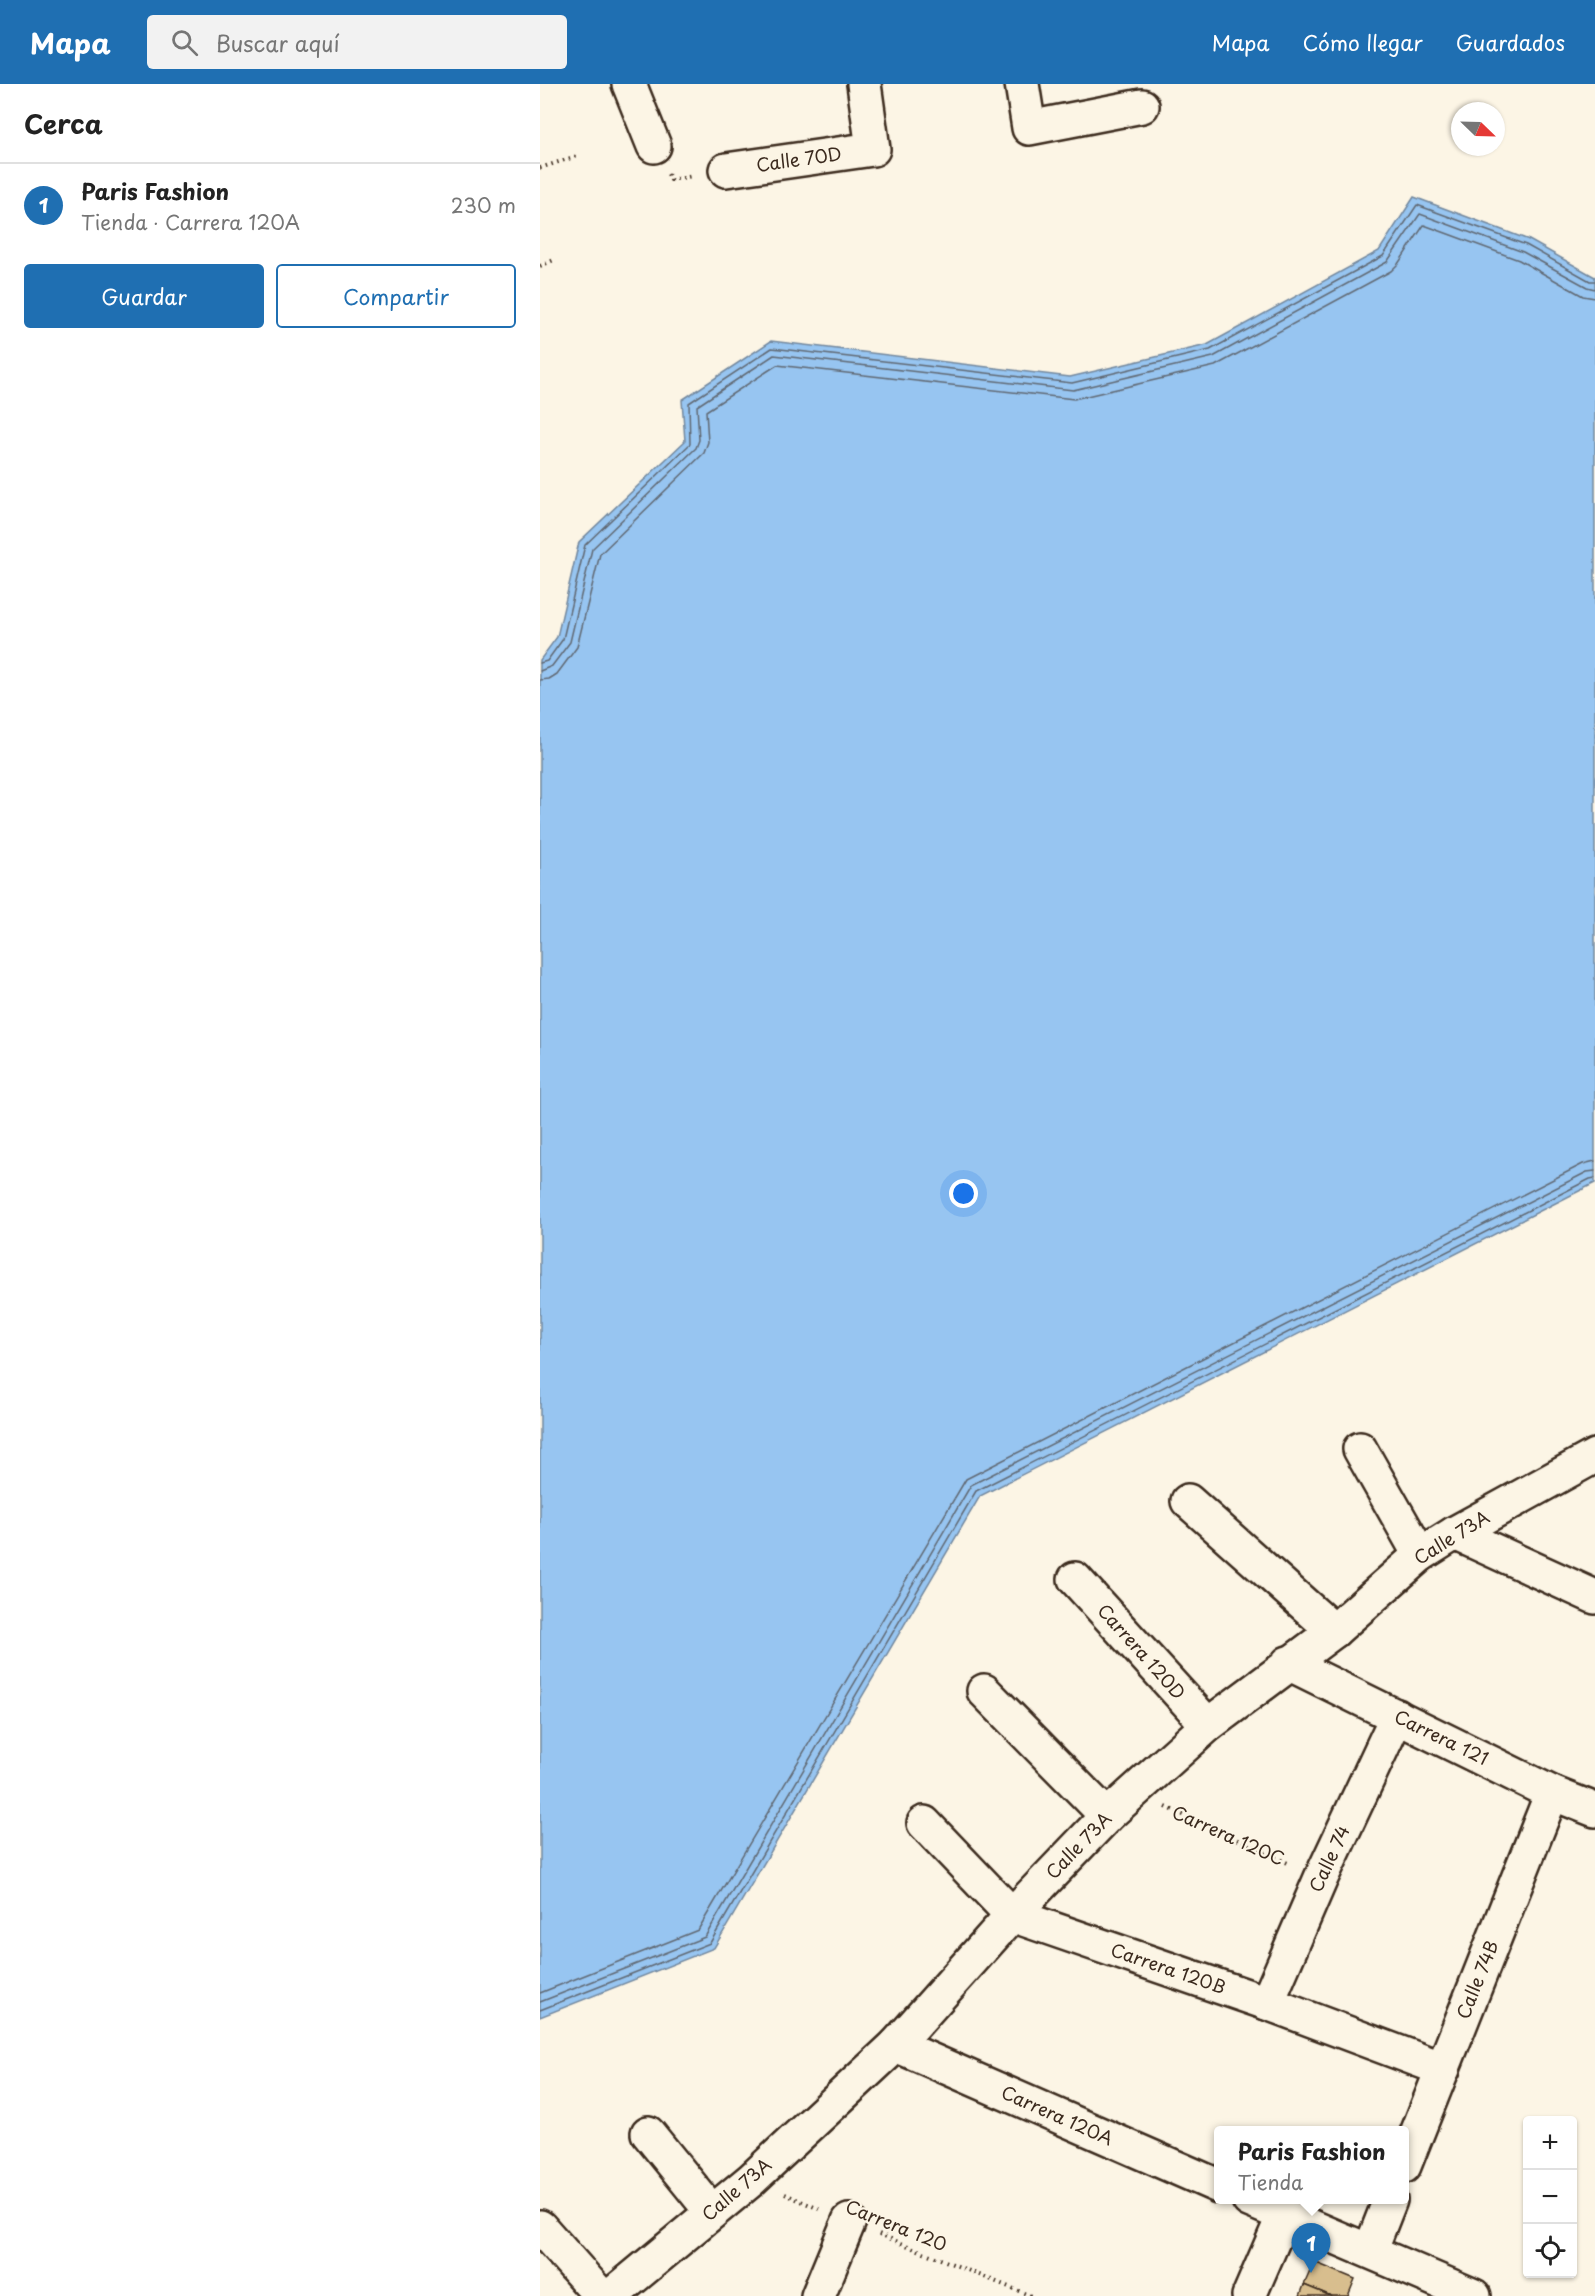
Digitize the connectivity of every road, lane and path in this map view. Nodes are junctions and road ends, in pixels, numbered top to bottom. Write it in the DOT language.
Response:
graph roads {
  1 [pos="628,84"];
  2 [pos="864,84"];
  3 [pos="1022,84"];
  4 [pos="1142,106"];
  5 [pos="654,146"];
  6 [pos="577,156"];
  7 [pos="540,168"];
  8 [pos="726,170"];
  9 [pos="554,260"];
  10 [pos="540,266"];
  11 [pos="1360,1449"];
  12 [pos="1595,1456"];
  13 [pos="1188,1501"];
  14 [pos="1455,1533"];
  15 [pos="1420,1555"];
  16 [pos="1075,1579"];
  17 [pos="1595,1597"];
  18 [pos="1334,1631"];
  19 [pos="1288,1663"];
  20 [pos="984,1691"];
  21 [pos="1396,1716"];
  22 [pos="1208,1725"];
  23 [pos="1134,1793"];
  24 [pos="1552,1793"];
  25 [pos="1595,1810"];
  26 [pos="1107,1816"];
  27 [pos="924,1823"];
  28 [pos="1321,1878"];
  29 [pos="1012,1915"];
  30 [pos="1267,2003"];
  31 [pos="896,2045"];
  32 [pos="1443,2069"];
  33 [pos="648,2133"];
  34 [pos="1409,2154"];
  35 [pos="751,2180"];
  36 [pos="1214,2184"];
  37 [pos="1260,2204"];
  38 [pos="1388,2204"];
  39 [pos="712,2212"];
  40 [pos="1284,2215"];
  41 [pos="849,2221"];
  42 [pos="540,2227"];
  43 [pos="1370,2251"];
  44 [pos="601,2296"];
  45 [pos="611,2296"];
  46 [pos="818,2296"];
  47 [pos="1030,2296"];
  48 [pos="1249,2296"];
  49 [pos="1473,2296"];
  1 -- 5 [label="street"];
  2 -- 8 [label="street, Calle 70D"];
  3 -- 4 [label="street"];
  5 -- 8 [label="path"];
  6 -- 7 [label="path"];
  9 -- 10 [label="path"];
  11 -- 15 [label="street"];
  12 -- 14 [label="street, Calle 73A"];
  13 -- 18 [label="street"];
  14 -- 15 [label="street, Calle 73A"];
  14 -- 17 [label="street"];
  15 -- 18 [label="street, Calle 73A"];
  16 -- 22 [label="street, Carrera 120D"];
  18 -- 19 [label="street, Calle 73A"];
  19 -- 21 [label="street, Carrera 121"];
  19 -- 22 [label="street, Calle 73A"];
  20 -- 26 [label="street"];
  21 -- 24 [label="street, Carrera 121"];
  21 -- 28 [label="street, Calle 74"];
  22 -- 23 [label="street, Calle 73A"];
  23 -- 26 [label="street, Calle 73A"];
  23 -- 28 [label="path, Carrera 120C"];
  24 -- 25 [label="street, Carrera 121"];
  24 -- 32 [label="street, Calle 74B"];
  26 -- 29 [label="street, Calle 73A"];
  27 -- 29 [label="street, Carrera 120B"];
  28 -- 30 [label="street, Calle 74"];
  29 -- 30 [label="street, Carrera 120B"];
  29 -- 31 [label="street, Calle 73A"];
  30 -- 32 [label="street, Carrera 120B"];
  31 -- 35 [label="street, Calle 73A"];
  31 -- 36 [label="street, Carrera 120A"];
  32 -- 34 [label="street, Calle 74B"];
  33 -- 39 [label="street"];
  35 -- 39 [label="street, Calle 73A"];
  35 -- 41 [label="path, Carrera 120"];
  37 -- 40 [label="street"];
  38 -- 43 [label="street"];
  39 -- 45 [label="street, Calle 73A"];
  40 -- 43 [label="street"];
  40 -- 48 [label="street"];
  41 -- 46 [label="street"];
  41 -- 47 [label="path, Carrera 120"];
  42 -- 44 [label="street"];
  43 -- 49 [label="street"];
}
